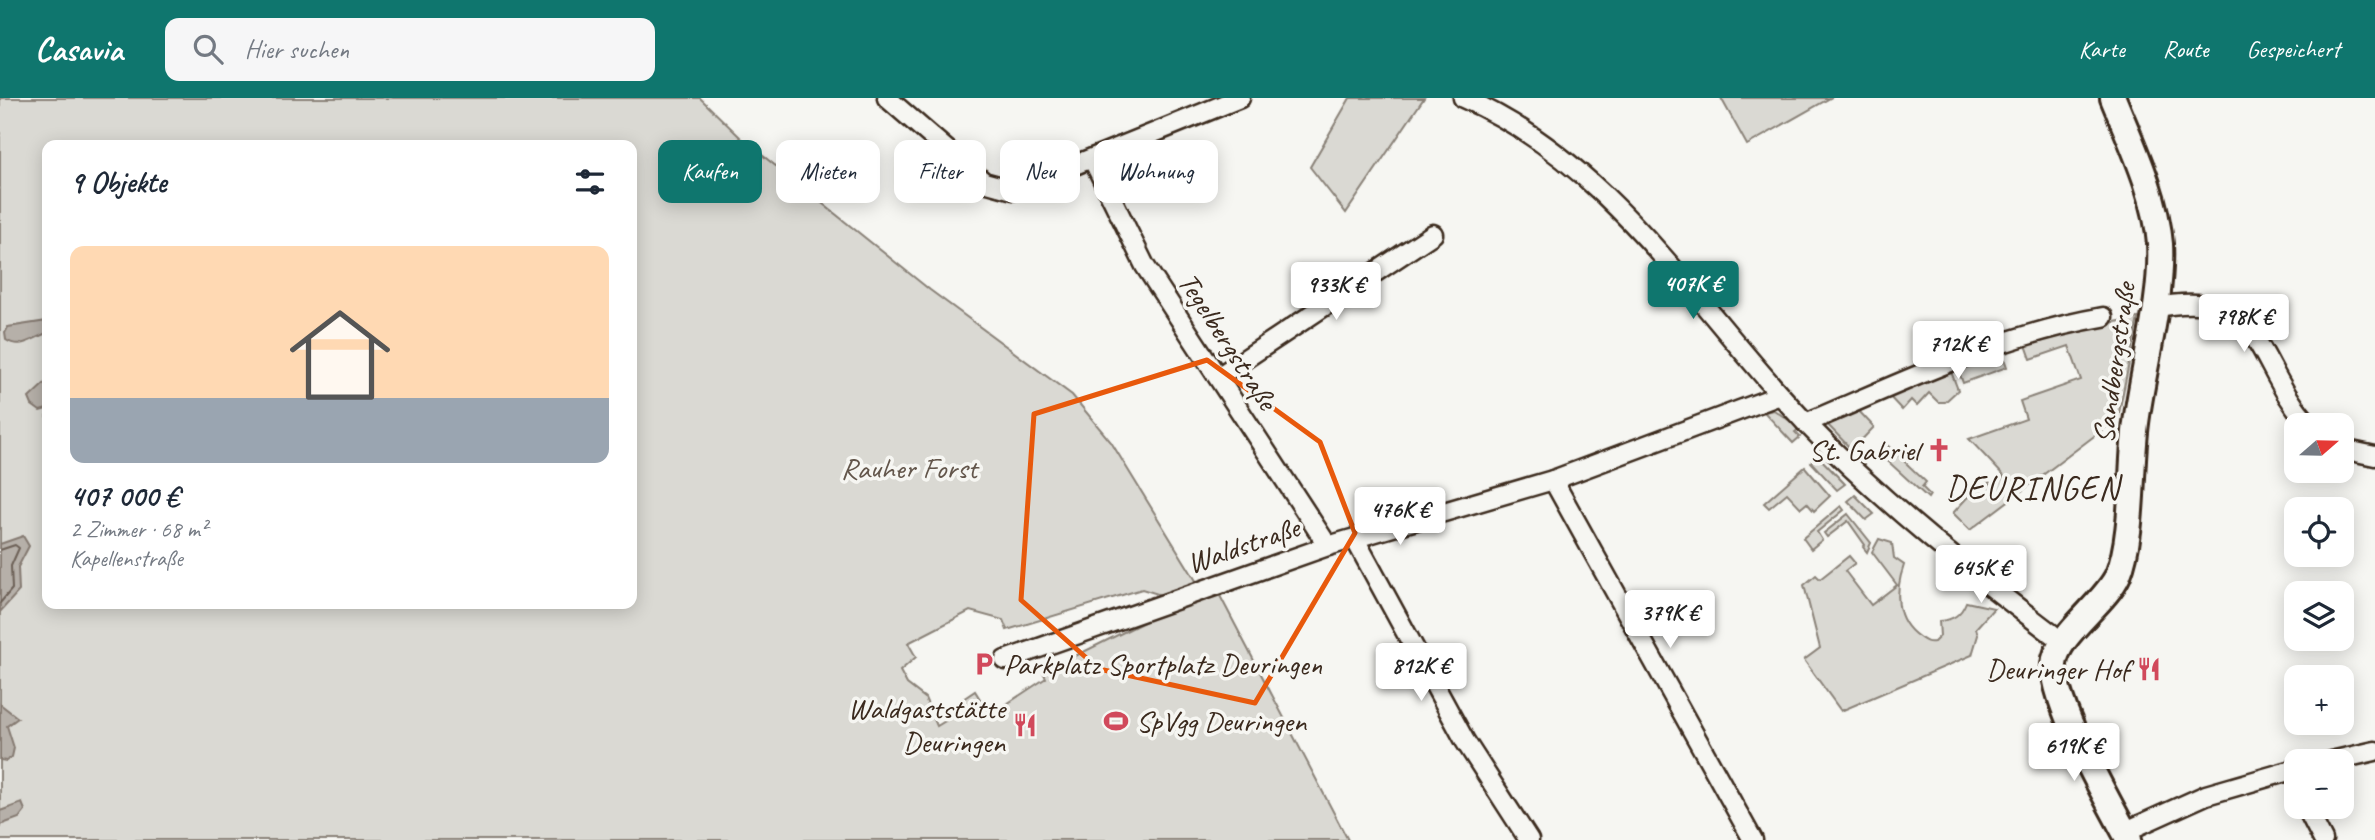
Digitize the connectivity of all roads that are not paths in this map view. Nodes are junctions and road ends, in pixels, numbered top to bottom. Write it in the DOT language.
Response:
graph roads {
  1 [pos="1240,98"];
  2 [pos="1463,98"];
  3 [pos="2113,98"];
  4 [pos="899,101"];
  5 [pos="1093,160"];
  6 [pos="1433,234"];
  7 [pos="2154,308"];
  8 [pos="2103,317"];
  9 [pos="1218,377"];
  10 [pos="1780,395"];
  11 [pos="2298,413"];
  12 [pos="1806,423"];
  13 [pos="2354,452"];
  14 [pos="2375,456"];
  15 [pos="1553,480"];
  16 [pos="1356,541"];
  17 [pos="1328,546"];
  18 [pos="2064,643"];
  19 [pos="1005,660"];
  20 [pos="2375,751"];
  21 [pos="2354,756"];
  22 [pos="2284,777"];
  23 [pos="2312,819"];
  24 [pos="2127,836"];
  25 [pos="1530,840"];
  26 [pos="1753,840"];
  27 [pos="2323,840"];
  1 -- 5 [label="street"];
  2 -- 10 [label="street"];
  3 -- 7 [label="street, Sandbergstraße"];
  4 -- 5 [label="street"];
  5 -- 9 [label="street, Tegelbergstraße"];
  6 -- 9 [label="street"];
  7 -- 11 [label="street"];
  7 -- 18 [label="street, Sandbergstraße"];
  8 -- 12 [label="street"];
  9 -- 17 [label="street, Tegelbergstraße"];
  10 -- 12 [label="street"];
  10 -- 15 [label="street, Waldstraße"];
  12 -- 18 [label="street"];
  13 -- 14 [label="street"];
  15 -- 16 [label="street, Waldstraße"];
  15 -- 26 [label="street"];
  16 -- 17 [label="street, Waldstraße"];
  16 -- 25 [label="street"];
  17 -- 19 [label="street, Waldstraße"];
  18 -- 24 [label="street, Sandbergstraße"];
  20 -- 21 [label="street"];
  22 -- 24 [label="street"];
  23 -- 27 [label="street"];
}
